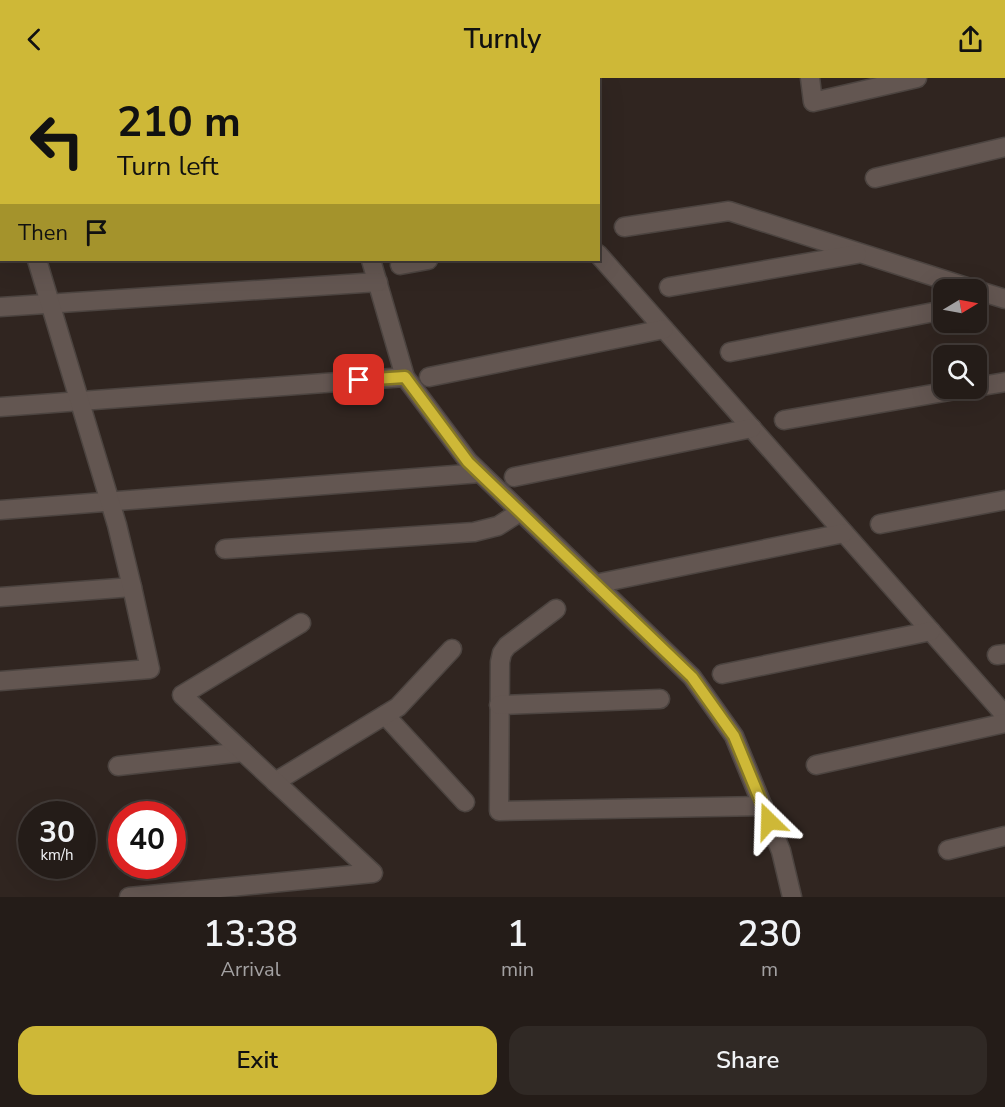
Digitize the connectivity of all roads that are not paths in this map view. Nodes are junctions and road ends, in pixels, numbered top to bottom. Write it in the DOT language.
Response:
graph roads {
  1 [pos="810,78"];
  2 [pos="917,78"];
  3 [pos="1005,147"];
  4 [pos="875,178"];
  5 [pos="624,227"];
  6 [pos="861,253"];
  7 [pos="600,256"];
  8 [pos="37,261"];
  9 [pos="371,261"];
  10 [pos="422,261"];
  11 [pos="400,265"];
  12 [pos="942,279"];
  13 [pos="378,282"];
  14 [pos="669,286"];
  15 [pos="987,293"];
  16 [pos="1004,298"];
  17 [pos="987,301"];
  18 [pos="50,303"];
  19 [pos="0,307"];
  20 [pos="933,312"];
  21 [pos="664,328"];
  22 [pos="730,352"];
  23 [pos="405,377"];
  24 [pos="429,377"];
  25 [pos="1005,382"];
  26 [pos="987,385"];
  27 [pos="933,394"];
  28 [pos="80,401"];
  29 [pos="0,407"];
  30 [pos="784,420"];
  31 [pos="752,428"];
  32 [pos="480,473"];
  33 [pos="514,477"];
  34 [pos="1005,500"];
  35 [pos="111,502"];
  36 [pos="0,510"];
  37 [pos="520,512"];
  38 [pos="880,524"];
  39 [pos="844,533"];
  40 [pos="225,549"];
  41 [pos="596,584"];
  42 [pos="132,587"];
  43 [pos="0,597"];
  44 [pos="556,609"];
  45 [pos="301,623"];
  46 [pos="931,631"];
  47 [pos="452,649"];
  48 [pos="722,674"];
  49 [pos="0,681"];
  50 [pos="660,699"];
  51 [pos="499,705"];
  52 [pos="385,715"];
  53 [pos="1005,715"];
  54 [pos="1005,723"];
  55 [pos="243,752"];
  56 [pos="816,765"];
  57 [pos="118,766"];
  58 [pos="275,782"];
  59 [pos="465,802"];
  60 [pos="763,806"];
  61 [pos="1005,836"];
  62 [pos="948,850"];
  63 [pos="129,897"];
  64 [pos="792,897"];
  1 -- 2 [label="street"];
  3 -- 4 [label="street"];
  5 -- 6 [label="street"];
  6 -- 12 [label="street"];
  6 -- 14 [label="street"];
  7 -- 21 [label="street"];
  8 -- 18 [label="street"];
  9 -- 13 [label="street"];
  10 -- 11 [label="street"];
  13 -- 18 [label="street"];
  13 -- 23 [label="street"];
  15 -- 16 [label="street"];
  16 -- 17 [label="street"];
  18 -- 19 [label="street"];
  18 -- 28 [label="street"];
  20 -- 22 [label="street"];
  21 -- 24 [label="street"];
  21 -- 31 [label="street"];
  23 -- 28 [label="street"];
  23 -- 32 [label="street"];
  25 -- 26 [label="street"];
  27 -- 30 [label="street"];
  28 -- 29 [label="street"];
  28 -- 35 [label="street"];
  31 -- 33 [label="street"];
  31 -- 39 [label="street"];
  32 -- 35 [label="street"];
  32 -- 37 [label="street"];
  34 -- 38 [label="street"];
  35 -- 36 [label="street"];
  35 -- 42 [label="street"];
  37 -- 40 [label="street"];
  37 -- 41 [label="street"];
  39 -- 41 [label="street"];
  39 -- 46 [label="street"];
  41 -- 60 [label="street"];
  42 -- 43 [label="street"];
  42 -- 49 [label="street"];
  44 -- 51 [label="street"];
  45 -- 55 [label="street"];
  46 -- 48 [label="street"];
  46 -- 53 [label="street"];
  47 -- 52 [label="street"];
  50 -- 51 [label="street"];
  51 -- 60 [label="street"];
  52 -- 58 [label="street"];
  52 -- 59 [label="street"];
  54 -- 56 [label="street"];
  55 -- 57 [label="street"];
  55 -- 58 [label="street"];
  58 -- 63 [label="street"];
  60 -- 64 [label="street"];
  61 -- 62 [label="street"];
}
